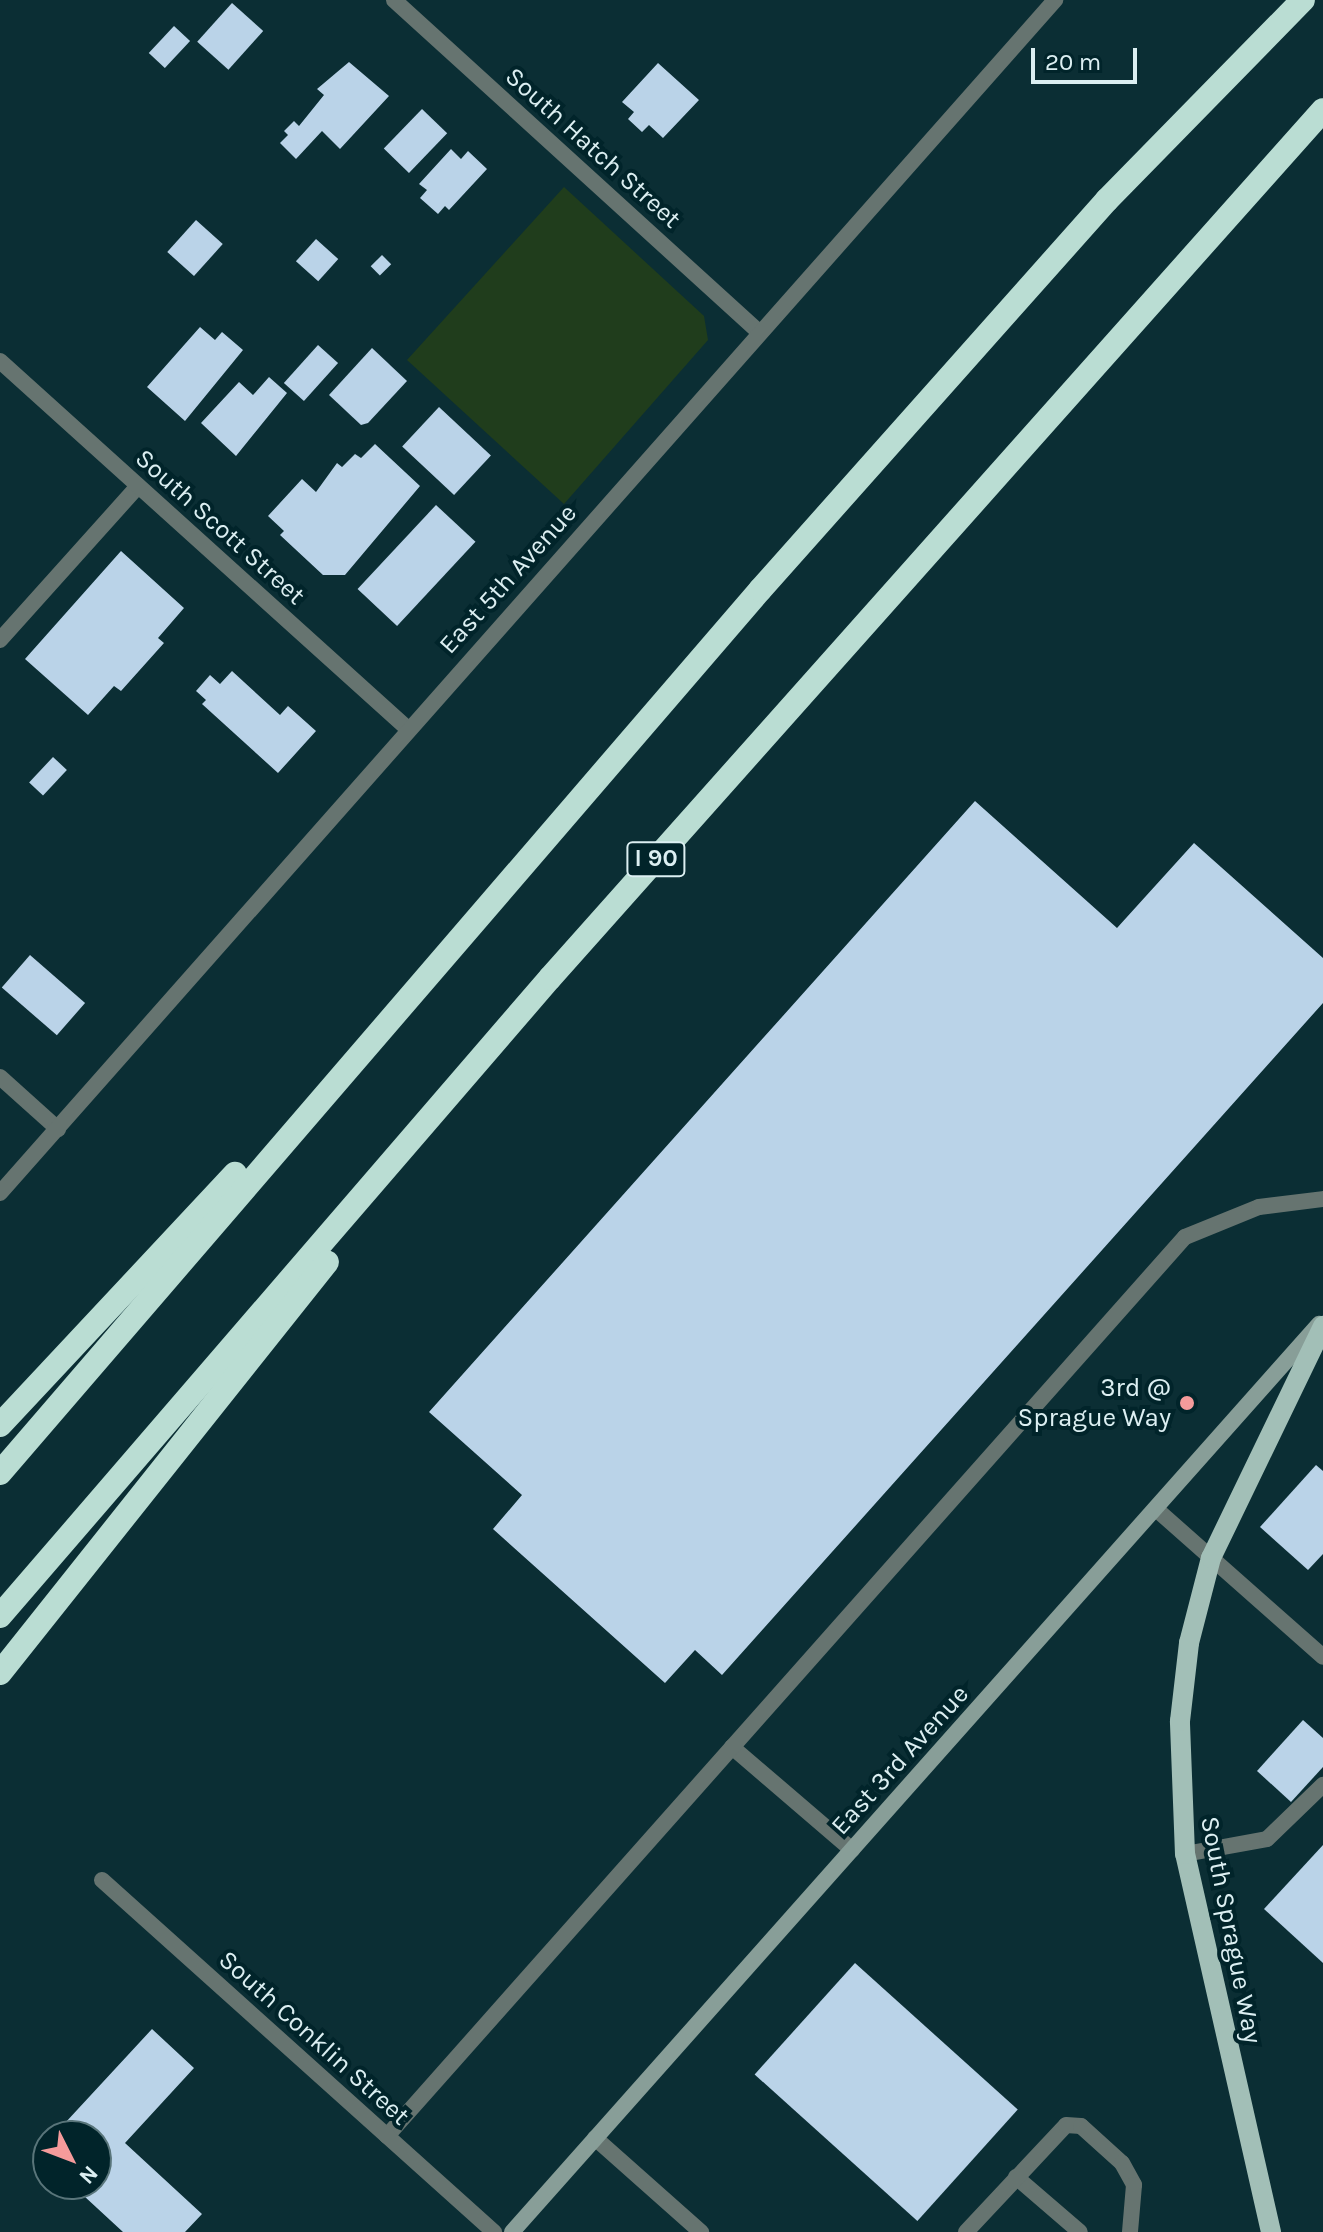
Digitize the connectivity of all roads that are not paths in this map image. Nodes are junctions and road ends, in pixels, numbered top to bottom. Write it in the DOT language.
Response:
graph roads {
  1 [pos="394,0"];
  2 [pos="1055,0"];
  3 [pos="1303,0"];
  4 [pos="1323,110"];
  5 [pos="759,332"];
  6 [pos="0,361"];
  7 [pos="138,486"];
  8 [pos="0,640"];
  9 [pos="408,729"];
  10 [pos="466,927"];
  11 [pos="550,978"];
  12 [pos="0,1077"];
  13 [pos="58,1129"];
  14 [pos="0,1193"];
  15 [pos="1323,1199"];
  16 [pos="1323,1323"];
  17 [pos="0,1425"];
  18 [pos="0,1473"];
  19 [pos="1156,1509"];
  20 [pos="1211,1558"];
  21 [pos="0,1616"];
  22 [pos="1323,1657"];
  23 [pos="0,1673"];
  24 [pos="732,1747"];
  25 [pos="1323,1785"];
  26 [pos="852,1850"];
  27 [pos="1185,1854"];
  28 [pos="102,1880"];
  29 [pos="387,2136"];
  30 [pos="595,2138"];
  31 [pos="1016,2177"];
  32 [pos="1269,2226"];
  33 [pos="494,2232"];
  34 [pos="512,2232"];
  35 [pos="701,2232"];
  36 [pos="966,2232"];
  37 [pos="1080,2232"];
  38 [pos="1130,2232"];
  1 -- 5 [label="street, South Hatch Street"];
  2 -- 5 [label="street, East 5th Avenue"];
  3 -- 10 [label="highway"];
  4 -- 11 [label="highway, I 90"];
  5 -- 9 [label="street, East 5th Avenue"];
  6 -- 7 [label="street, South Scott Street"];
  7 -- 8 [label="street"];
  7 -- 9 [label="street, South Scott Street"];
  9 -- 13 [label="street, East 5th Avenue"];
  10 -- 17 [label="highway"];
  10 -- 18 [label="highway"];
  11 -- 21 [label="highway, I 90"];
  11 -- 23 [label="highway"];
  12 -- 13 [label="street"];
  13 -- 14 [label="street, East 5th Avenue"];
  15 -- 24 [label="street"];
  16 -- 19 [label="main road, East 3rd Avenue"];
  16 -- 20 [label="main road, South Sprague Way"];
  19 -- 20 [label="street"];
  19 -- 26 [label="main road, East 3rd Avenue"];
  20 -- 22 [label="street"];
  20 -- 27 [label="main road, South Sprague Way"];
  24 -- 26 [label="street"];
  24 -- 29 [label="street"];
  25 -- 27 [label="street"];
  26 -- 30 [label="main road, East 3rd Avenue"];
  27 -- 32 [label="main road, South Sprague Way"];
  28 -- 29 [label="street, South Conklin Street"];
  29 -- 33 [label="street, South Conklin Street"];
  30 -- 34 [label="main road, East 3rd Avenue"];
  30 -- 35 [label="street"];
  31 -- 36 [label="street"];
  31 -- 37 [label="street"];
  31 -- 38 [label="street"];
}
